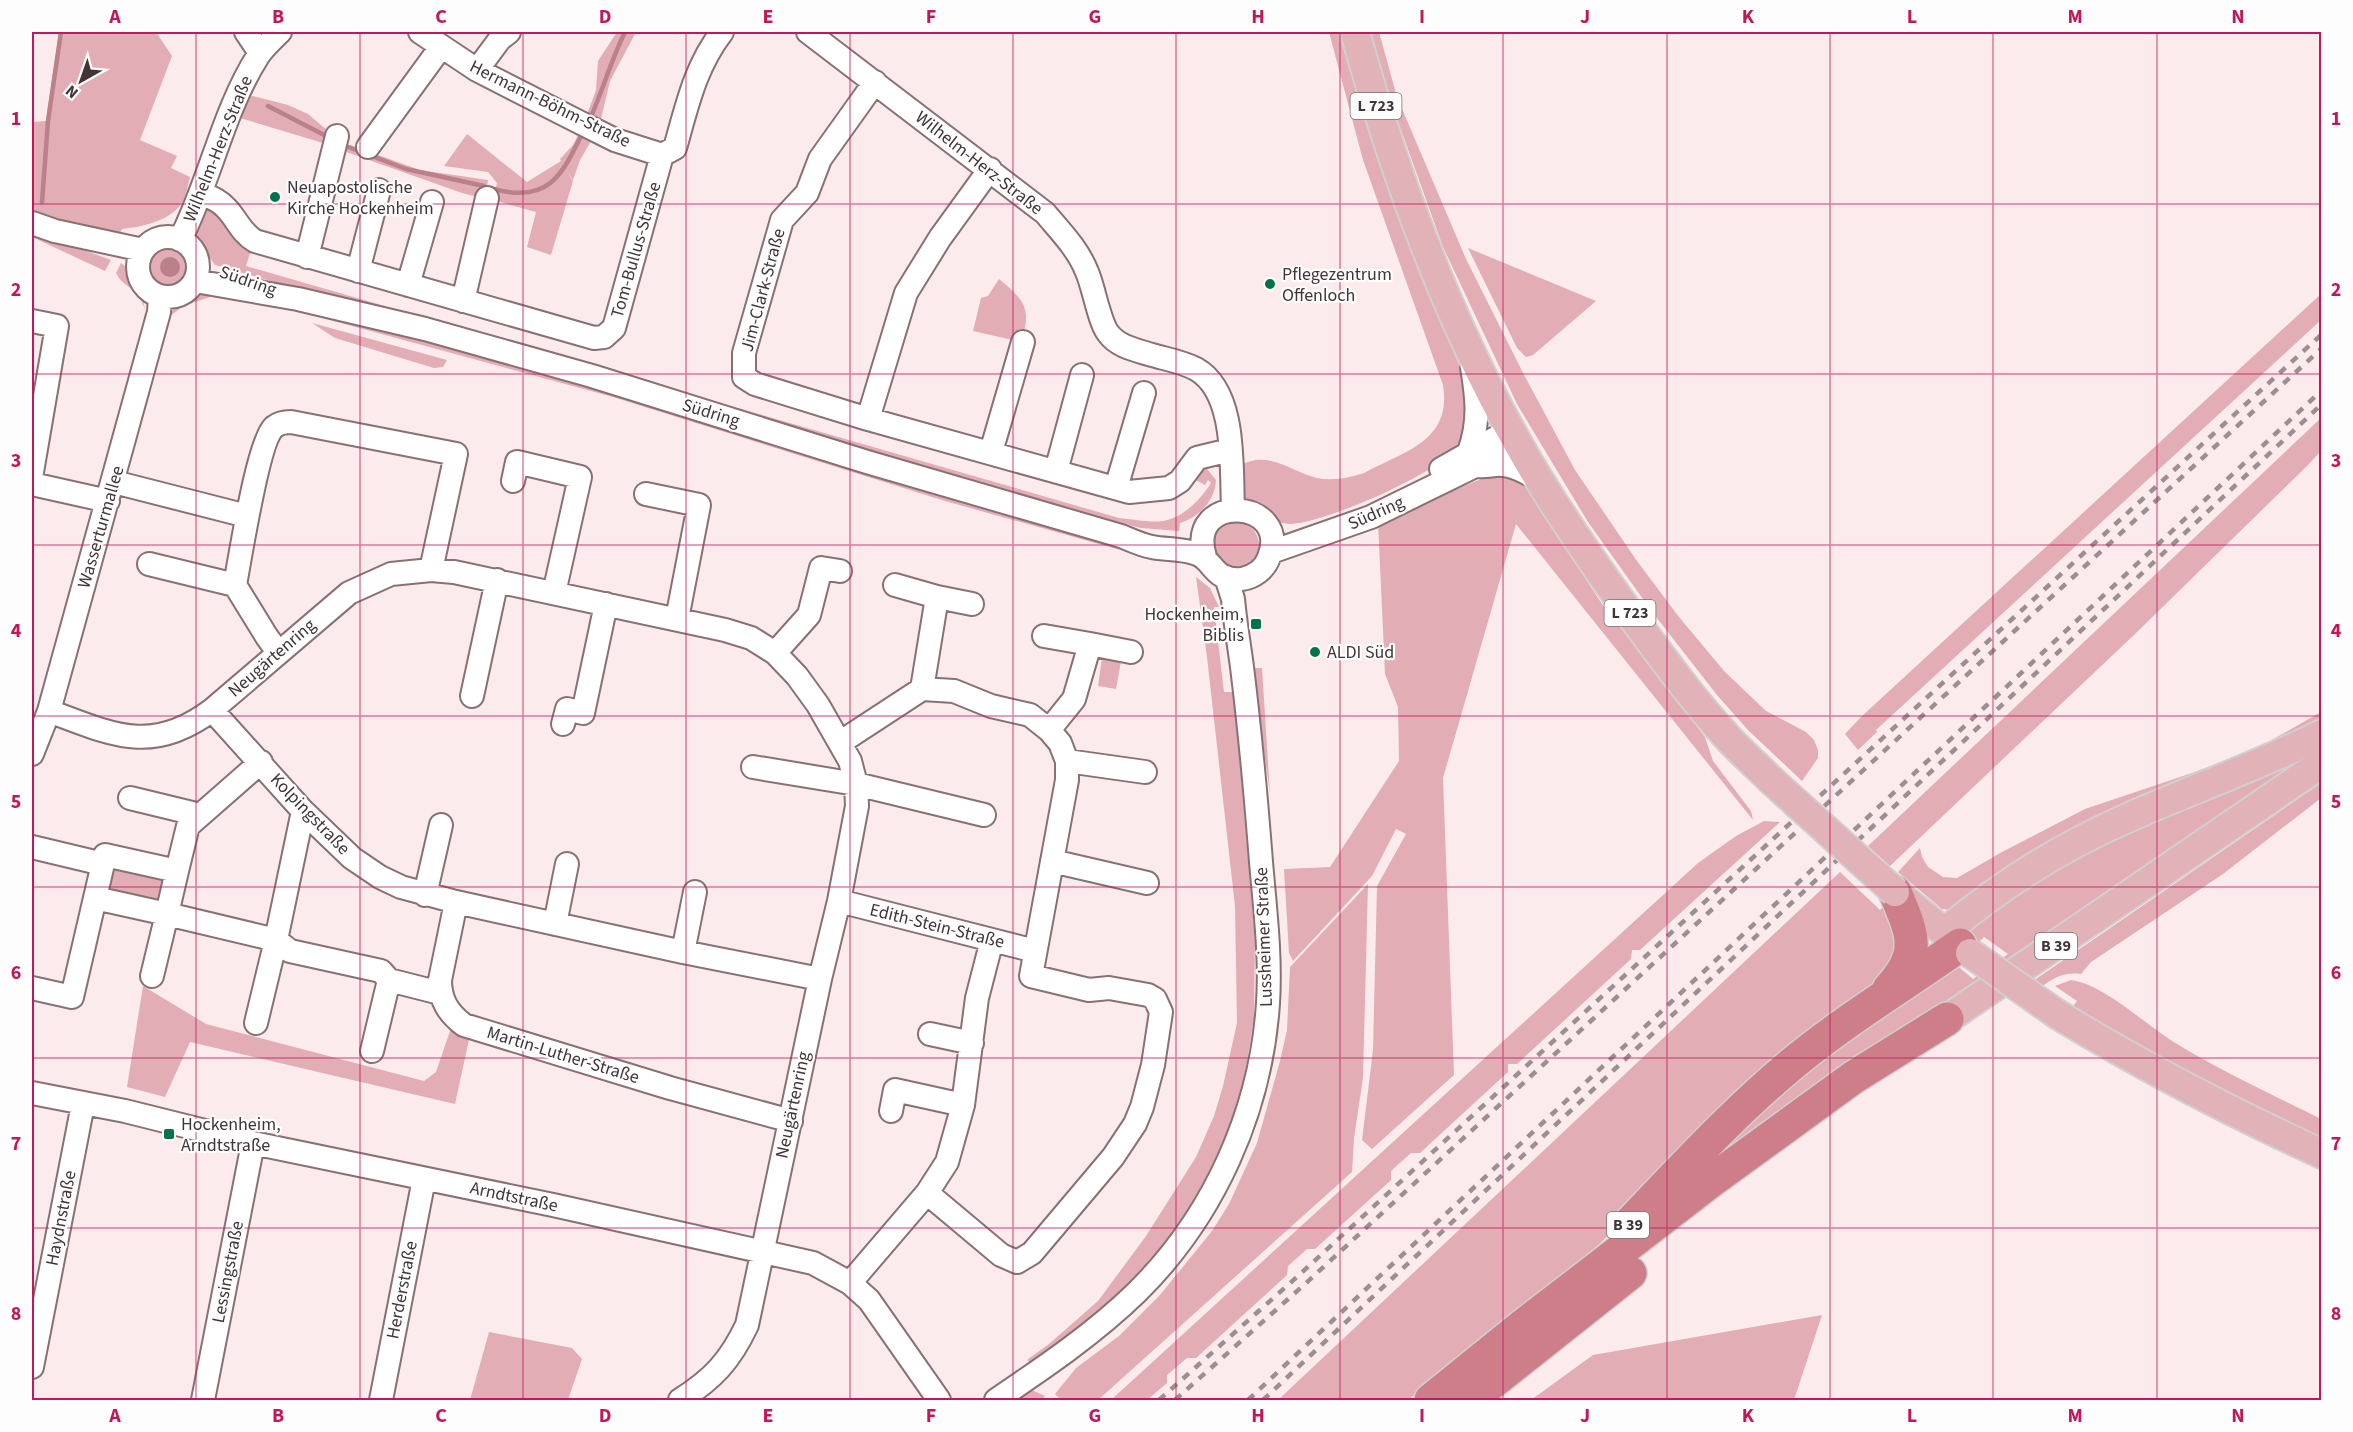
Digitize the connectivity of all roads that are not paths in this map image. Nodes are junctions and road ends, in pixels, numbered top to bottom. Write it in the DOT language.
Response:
graph roads {
  1 [pos="246,32"];
  2 [pos="280,32"];
  3 [pos="420,32"];
  4 [pos="509,32"];
  5 [pos="722,32"];
  6 [pos="808,32"];
  7 [pos="1354,32"];
  8 [pos="441,47"];
  9 [pos="260,53"];
  10 [pos="477,70"];
  11 [pos="875,82"];
  12 [pos="337,136"];
  13 [pos="368,147"];
  14 [pos="662,155"];
  15 [pos="990,169"];
  16 [pos="380,190"];
  17 [pos="201,193"];
  18 [pos="487,198"];
  19 [pos="432,202"];
  20 [pos="32,223"];
  21 [pos="180,240"];
  22 [pos="307,257"];
  23 [pos="141,258"];
  24 [pos="358,271"];
  25 [pos="196,272"];
  26 [pos="408,285"];
  27 [pos="160,296"];
  28 [pos="463,301"];
  29 [pos="32,321"];
  30 [pos="1023,342"];
  31 [pos="1470,350"];
  32 [pos="1082,375"];
  33 [pos="1144,393"];
  34 [pos="868,419"];
  35 [pos="36,423"];
  36 [pos="1514,436"];
  37 [pos="1230,450"];
  38 [pos="991,452"];
  39 [pos="1473,459"];
  40 [pos="1056,471"];
  41 [pos="32,472"];
  42 [pos="1540,480"];
  43 [pos="513,481"];
  44 [pos="32,484"];
  45 [pos="1116,488"];
  46 [pos="111,491"];
  47 [pos="646,494"];
  48 [pos="1233,509"];
  49 [pos="247,516"];
  50 [pos="1268,528"];
  51 [pos="1204,532"];
  52 [pos="1121,536"];
  53 [pos="1271,552"];
  54 [pos="1205,557"];
  55 [pos="149,564"];
  56 [pos="431,570"];
  57 [pos="840,572"];
  58 [pos="1252,576"];
  59 [pos="1226,577"];
  60 [pos="497,580"];
  61 [pos="235,585"];
  62 [pos="895,585"];
  63 [pos="554,593"];
  64 [pos="936,597"];
  65 [pos="606,604"];
  66 [pos="972,604"];
  67 [pos="676,619"];
  68 [pos="1044,636"];
  69 [pos="1090,644"];
  70 [pos="278,652"];
  71 [pos="1131,652"];
  72 [pos="774,653"];
  73 [pos="1241,658"];
  74 [pos="922,689"];
  75 [pos="472,696"];
  76 [pos="213,710"];
  77 [pos="49,711"];
  78 [pos="563,724"];
  79 [pos="1049,730"];
  80 [pos="2322,734"];
  81 [pos="841,742"];
  82 [pos="33,749"];
  83 [pos="1066,761"];
  84 [pos="261,762"];
  85 [pos="2322,763"];
  86 [pos="753,767"];
  87 [pos="1145,772"];
  88 [pos="856,784"];
  89 [pos="130,798"];
  90 [pos="303,812"];
  91 [pos="984,815"];
  92 [pos="200,816"];
  93 [pos="441,825"];
  94 [pos="32,847"];
  95 [pos="1053,861"];
  96 [pos="103,864"];
  97 [pos="567,864"];
  98 [pos="177,871"];
  99 [pos="1147,883"];
  100 [pos="695,892"];
  101 [pos="1895,892"];
  102 [pos="425,895"];
  103 [pos="95,898"];
  104 [pos="839,901"];
  105 [pos="456,902"];
  106 [pos="167,915"];
  107 [pos="555,924"];
  108 [pos="276,940"];
  109 [pos="992,940"];
  110 [pos="1958,943"];
  111 [pos="1035,951"];
  112 [pos="683,952"];
  113 [pos="153,976"];
  114 [pos="820,979"];
  115 [pos="388,980"];
  116 [pos="32,988"];
  117 [pos="440,993"];
  118 [pos="1880,999"];
  119 [pos="1947,1019"];
  120 [pos="256,1023"];
  121 [pos="930,1034"];
  122 [pos="972,1043"];
  123 [pos="372,1050"];
  124 [pos="32,1093"];
  125 [pos="83,1104"];
  126 [pos="963,1105"];
  127 [pos="891,1111"];
  128 [pos="791,1121"];
  129 [pos="253,1143"];
  130 [pos="2322,1154"];
  131 [pos="424,1179"];
  132 [pos="927,1193"];
  133 [pos="761,1252"];
  134 [pos="850,1283"];
  135 [pos="1520,1328"];
  136 [pos="32,1367"];
  137 [pos="940,1400"];
  138 [pos="203,1401"];
  139 [pos="381,1401"];
  140 [pos="680,1401"];
  141 [pos="996,1401"];
  142 [pos="1431,1401"];
  143 [pos="1470,1401"];
  1 -- 9 [label="street"];
  2 -- 9 [label="street, Wilhelm-Herz-Straße"];
  3 -- 8 [label="street, Hermann-Böhm-Straße"];
  4 -- 10 [label="street"];
  5 -- 14 [label="street, Tom-Bullus-Straße"];
  6 -- 11 [label="street, Wilhelm-Herz-Straße"];
  7 -- 31 [label="main road, L 723"];
  8 -- 10 [label="street, Hermann-Böhm-Straße"];
  8 -- 13 [label="street"];
  9 -- 17 [label="street, Wilhelm-Herz-Straße"];
  10 -- 14 [label="street, Hermann-Böhm-Straße"];
  11 -- 15 [label="street, Wilhelm-Herz-Straße"];
  11 -- 34 [label="street, Jim-Clark-Straße"];
  12 -- 22 [label="street"];
  14 -- 28 [label="street, Tom-Bullus-Straße"];
  15 -- 34 [label="street"];
  15 -- 37 [label="street, Wilhelm-Herz-Straße"];
  16 -- 24 [label="street"];
  17 -- 21 [label="street, Wilhelm-Herz-Straße"];
  17 -- 22 [label="street, Tom-Bullus-Straße"];
  18 -- 28 [label="street"];
  19 -- 26 [label="street"];
  20 -- 23 [label="street"];
  21 -- 23 [label="street"];
  21 -- 25 [label="street, Südring"];
  22 -- 24 [label="street, Tom-Bullus-Straße"];
  23 -- 27 [label="street"];
  24 -- 26 [label="street, Tom-Bullus-Straße"];
  25 -- 27 [label="street, Südring"];
  25 -- 52 [label="street, Südring"];
  26 -- 28 [label="street, Tom-Bullus-Straße"];
  27 -- 46 [label="street, Wasserturmallee"];
  29 -- 35 [label="street"];
  30 -- 38 [label="street"];
  31 -- 36 [label="main road, L 723"];
  31 -- 39 [label="street"];
  32 -- 40 [label="street"];
  33 -- 45 [label="street"];
  34 -- 38 [label="street, Jim-Clark-Straße"];
  35 -- 41 [label="street"];
  36 -- 39 [label="street, Südring"];
  36 -- 42 [label="main road, L 723"];
  37 -- 45 [label="street, Jim-Clark-Straße"];
  37 -- 48 [label="street, Wilhelm-Herz-Straße"];
  38 -- 40 [label="street, Jim-Clark-Straße"];
  39 -- 42 [label="street, Südring"];
  39 -- 50 [label="street, Südring"];
  39 -- 53 [label="street, Südring"];
  40 -- 45 [label="street, Jim-Clark-Straße"];
  42 -- 101 [label="main road, L 723, bridge"];
  43 -- 63 [label="street"];
  44 -- 46 [label="street"];
  46 -- 49 [label="street"];
  46 -- 77 [label="street, Wasserturmallee"];
  47 -- 67 [label="street"];
  48 -- 50 [label="street"];
  48 -- 51 [label="street"];
  49 -- 56 [label="street"];
  49 -- 61 [label="street"];
  50 -- 53 [label="street"];
  51 -- 52 [label="street, Südring"];
  51 -- 54 [label="street"];
  52 -- 54 [label="street, Südring"];
  53 -- 58 [label="street"];
  54 -- 59 [label="street"];
  55 -- 61 [label="street"];
  56 -- 60 [label="street, Neugärtenring"];
  56 -- 70 [label="street, Neugärtenring"];
  57 -- 72 [label="street"];
  58 -- 59 [label="street"];
  58 -- 73 [label="street, Lussheimer Straße"];
  59 -- 73 [label="street, Lussheimer Straße"];
  60 -- 63 [label="street, Neugärtenring"];
  60 -- 75 [label="street"];
  61 -- 70 [label="street"];
  62 -- 64 [label="street"];
  63 -- 65 [label="street, Neugärtenring"];
  64 -- 66 [label="street"];
  64 -- 74 [label="street"];
  65 -- 67 [label="street, Neugärtenring"];
  65 -- 78 [label="street"];
  67 -- 72 [label="street, Neugärtenring"];
  68 -- 69 [label="street"];
  69 -- 71 [label="street"];
  69 -- 79 [label="street"];
  70 -- 76 [label="street, Neugärtenring"];
  72 -- 81 [label="street, Neugärtenring"];
  73 -- 141 [label="street, Lussheimer Straße"];
  74 -- 79 [label="street"];
  74 -- 81 [label="street"];
  76 -- 77 [label="street, Neugärtenring"];
  76 -- 84 [label="street, Kolpingstraße"];
  77 -- 82 [label="street, Wasserturmallee"];
  79 -- 83 [label="street"];
  80 -- 110 [label="main road"];
  81 -- 88 [label="street, Neugärtenring"];
  83 -- 87 [label="street"];
  83 -- 95 [label="street"];
  84 -- 90 [label="street, Kolpingstraße"];
  84 -- 92 [label="street"];
  85 -- 119 [label="main road, B 39"];
  86 -- 88 [label="street"];
  88 -- 91 [label="street"];
  88 -- 104 [label="street, Neugärtenring"];
  89 -- 92 [label="street"];
  90 -- 102 [label="street, Kolpingstraße"];
  90 -- 108 [label="street"];
  92 -- 98 [label="street"];
  93 -- 102 [label="street"];
  94 -- 96 [label="street"];
  95 -- 99 [label="street"];
  95 -- 111 [label="street"];
  96 -- 98 [label="street"];
  96 -- 103 [label="street"];
  97 -- 107 [label="street"];
  98 -- 106 [label="street"];
  100 -- 112 [label="street"];
  101 -- 110 [label="main road, L 723"];
  101 -- 118 [label="highway, B 39"];
  102 -- 105 [label="street, Kolpingstraße"];
  103 -- 106 [label="street"];
  103 -- 116 [label="street"];
  104 -- 109 [label="street, Edith-Stein-Straße"];
  104 -- 114 [label="street, Neugärtenring"];
  105 -- 107 [label="street, Kolpingstraße"];
  105 -- 117 [label="street"];
  106 -- 108 [label="street"];
  106 -- 113 [label="street"];
  107 -- 112 [label="street, Kolpingstraße"];
  108 -- 115 [label="street"];
  108 -- 120 [label="street"];
  109 -- 111 [label="street, Edith-Stein-Straße"];
  109 -- 122 [label="street"];
  110 -- 118 [label="highway, B 39"];
  110 -- 130 [label="main road, bridge"];
  111 -- 132 [label="street"];
  112 -- 114 [label="street, Kolpingstraße"];
  114 -- 128 [label="street, Neugärtenring"];
  115 -- 117 [label="street"];
  115 -- 123 [label="street"];
  117 -- 128 [label="street, Martin-Luther-Straße"];
  118 -- 135 [label="highway, B 39"];
  119 -- 135 [label="highway, B 39"];
  119 -- 143 [label="highway, B 39"];
  121 -- 122 [label="street"];
  122 -- 126 [label="street"];
  124 -- 125 [label="street, Arndtstraße"];
  125 -- 129 [label="street, Arndtstraße"];
  125 -- 136 [label="street, Haydnstraße"];
  126 -- 127 [label="street"];
  126 -- 132 [label="street"];
  128 -- 133 [label="street, Neugärtenring"];
  129 -- 131 [label="street, Arndtstraße"];
  129 -- 138 [label="street, Lessingstraße"];
  131 -- 133 [label="street, Arndtstraße"];
  131 -- 139 [label="street, Herderstraße"];
  132 -- 134 [label="street"];
  133 -- 134 [label="street, Arndtstraße"];
  133 -- 140 [label="street, Neugärtenring"];
  134 -- 137 [label="street, Arndtstraße"];
  135 -- 142 [label="highway, B 39"];
}
